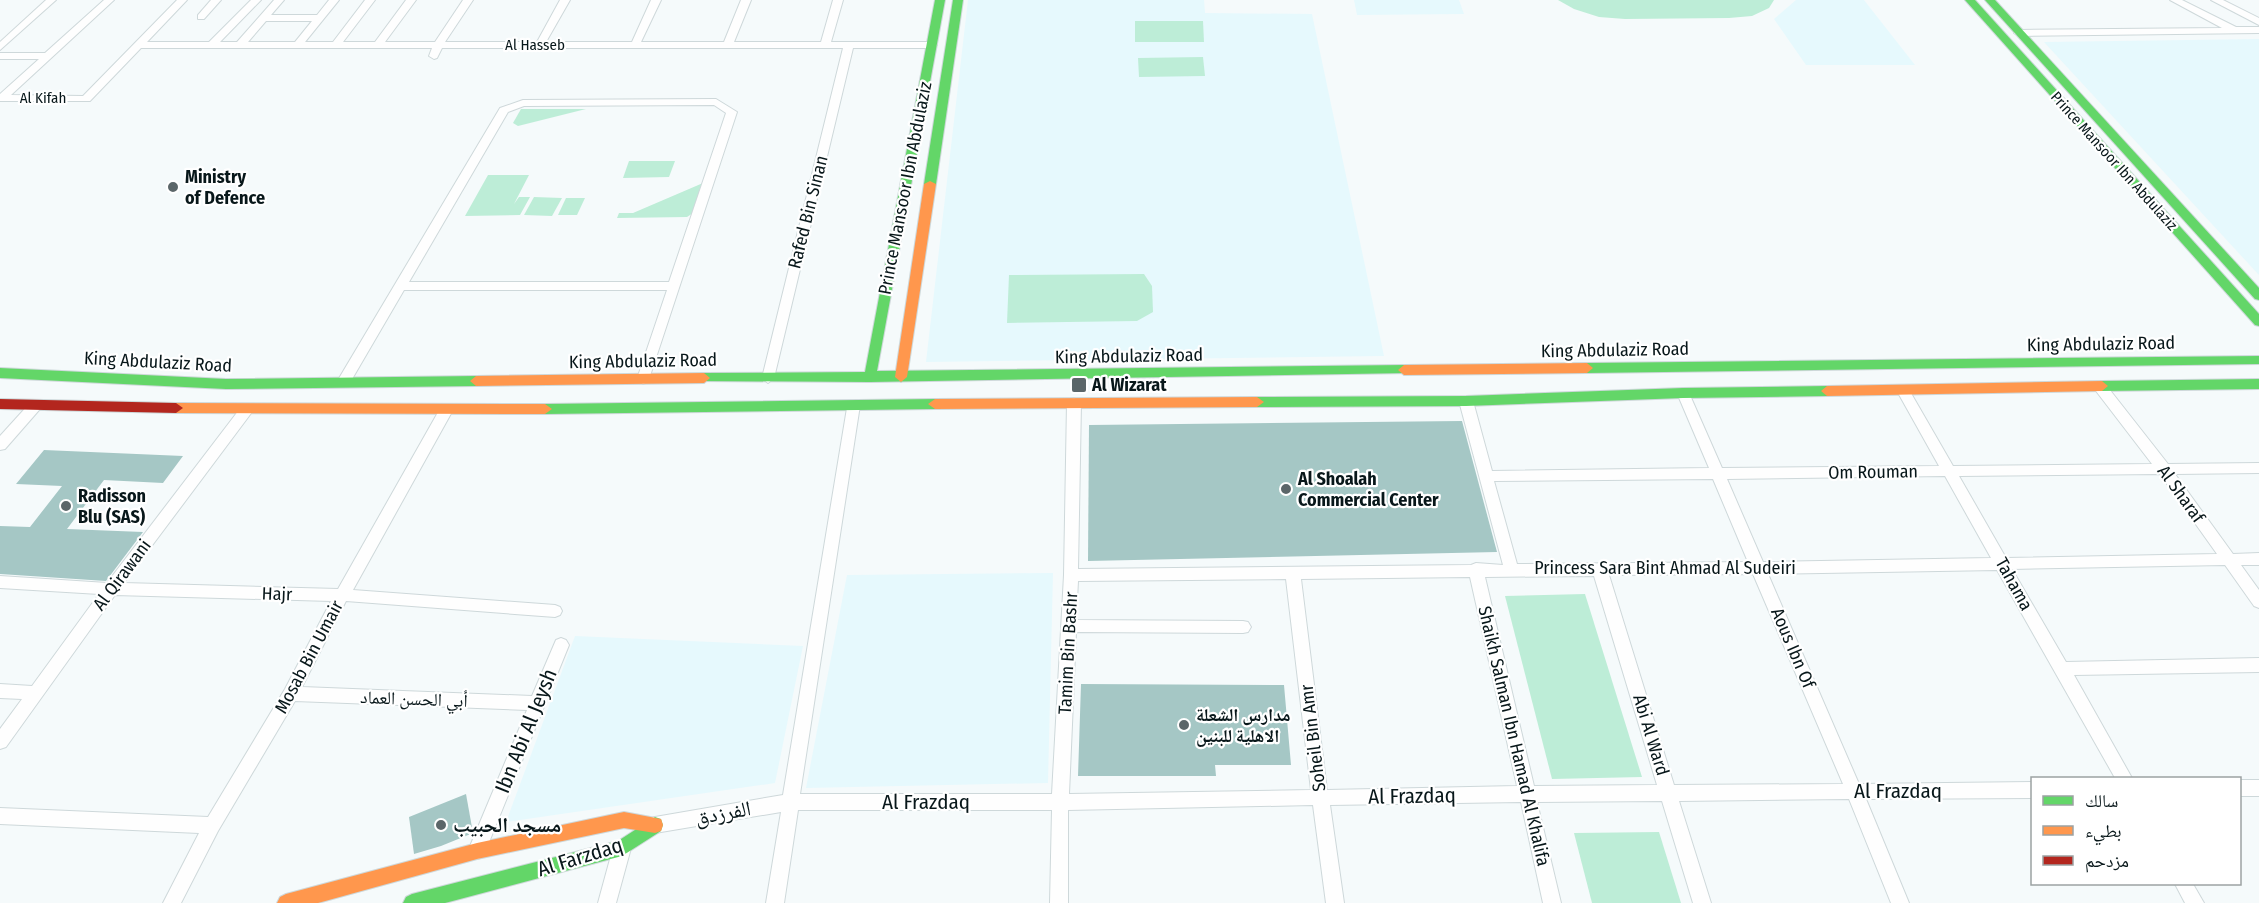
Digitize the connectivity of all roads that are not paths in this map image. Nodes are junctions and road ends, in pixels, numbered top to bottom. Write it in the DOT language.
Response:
graph roads {
  1 [pos="51,0"];
  2 [pos="109,0"];
  3 [pos="182,0"];
  4 [pos="216,0"];
  5 [pos="256,0"];
  6 [pos="279,0"];
  7 [pos="334,0"];
  8 [pos="370,0"];
  9 [pos="411,0"];
  10 [pos="468,0"];
  11 [pos="565,0"];
  12 [pos="656,0"];
  13 [pos="746,0"];
  14 [pos="838,0"];
  15 [pos="940,0"];
  16 [pos="958,0"];
  17 [pos="1970,0"];
  18 [pos="1990,0"];
  19 [pos="2175,0"];
  20 [pos="2216,0"];
  21 [pos="201,17"];
  22 [pos="264,18"];
  23 [pos="320,18"];
  24 [pos="2259,22"];
  25 [pos="2236,30"];
  26 [pos="2259,30"];
  27 [pos="2019,33"];
  28 [pos="138,45"];
  29 [pos="212,45"];
  30 [pos="240,45"];
  31 [pos="298,45"];
  32 [pos="336,45"];
  33 [pos="378,45"];
  34 [pos="438,45"];
  35 [pos="540,45"];
  36 [pos="635,45"];
  37 [pos="728,45"];
  38 [pos="825,45"];
  39 [pos="849,45"];
  40 [pos="932,45"];
  41 [pos="0,47"];
  42 [pos="0,56"];
  43 [pos="48,56"];
  44 [pos="434,56"];
  45 [pos="1,98"];
  46 [pos="2090,134"];
  47 [pos="2112,134"];
  48 [pos="2160,212"];
  49 [pos="2182,212"];
  50 [pos="400,286"];
  51 [pos="674,286"];
  52 [pos="2259,296"];
  53 [pos="2259,322"];
  54 [pos="893,331"];
  55 [pos="2259,360"];
  56 [pos="0,373"];
  57 [pos="870,377"];
  58 [pos="901,377"];
  59 [pos="768,378"];
  60 [pos="643,379"];
  61 [pos="343,383"];
  62 [pos="2259,384"];
  63 [pos="2101,388"];
  64 [pos="1903,391"];
  65 [pos="1683,393"];
  66 [pos="1466,401"];
  67 [pos="1074,403"];
  68 [pos="0,404"];
  69 [pos="853,405"];
  70 [pos="35,406"];
  71 [pos="247,410"];
  72 [pos="446,410"];
  73 [pos="0,445"];
  74 [pos="2259,468"];
  75 [pos="2164,469"];
  76 [pos="1951,472"];
  77 [pos="1718,474"];
  78 [pos="1488,476"];
  79 [pos="2259,559"];
  80 [pos="2228,560"];
  81 [pos="2002,563"];
  82 [pos="1599,568"];
  83 [pos="1758,568"];
  84 [pos="1476,569"];
  85 [pos="1511,569"];
  86 [pos="1293,572"];
  87 [pos="1071,574"];
  88 [pos="0,582"];
  89 [pos="111,589"];
  90 [pos="342,596"];
  91 [pos="2259,602"];
  92 [pos="555,611"];
  93 [pos="1070,626"];
  94 [pos="1243,627"];
  95 [pos="561,645"];
  96 [pos="2259,665"];
  97 [pos="2062,669"];
  98 [pos="0,692"];
  99 [pos="35,693"];
  100 [pos="291,694"];
  101 [pos="537,703"];
  102 [pos="0,742"];
  103 [pos="2123,777"];
  104 [pos="2241,788"];
  105 [pos="2259,788"];
  106 [pos="2031,790"];
  107 [pos="1854,791"];
  108 [pos="1527,794"];
  109 [pos="1669,794"];
  110 [pos="1320,797"];
  111 [pos="791,802"];
  112 [pos="1060,802"];
  113 [pos="0,816"];
  114 [pos="212,825"];
  115 [pos="655,825"];
  116 [pos="622,848"];
  117 [pos="477,851"];
  118 [pos="2185,885"];
  119 [pos="453,897"];
  120 [pos="172,903"];
  121 [pos="286,903"];
  122 [pos="412,903"];
  123 [pos="607,903"];
  124 [pos="775,903"];
  125 [pos="1059,903"];
  126 [pos="1335,903"];
  127 [pos="1552,903"];
  128 [pos="1702,903"];
  129 [pos="1900,903"];
  130 [pos="2195,903"];
  1 -- 41 [label="street"];
  2 -- 43 [label="street"];
  3 -- 28 [label="street"];
  4 -- 21 [label="street"];
  5 -- 29 [label="street"];
  6 -- 22 [label="street"];
  7 -- 23 [label="street"];
  8 -- 32 [label="street"];
  9 -- 33 [label="street"];
  10 -- 34 [label="street"];
  11 -- 35 [label="street"];
  12 -- 36 [label="street"];
  13 -- 37 [label="street"];
  14 -- 38 [label="street"];
  15 -- 40 [label="main road, Prince Mansoor Ibn Abdulaziz"];
  16 -- 54 [label="main road, Prince Mansoor Ibn Abdulaziz"];
  17 -- 46 [label="main road, Prince Mansoor Ibn Abdulaziz"];
  18 -- 27 [label="main road, Prince Mansoor Ibn Abdulaziz"];
  19 -- 25 [label="street"];
  20 -- 24 [label="street"];
  22 -- 23 [label="street"];
  22 -- 30 [label="street"];
  23 -- 31 [label="street"];
  25 -- 26 [label="street"];
  25 -- 27 [label="street"];
  27 -- 47 [label="main road, Prince Mansoor Ibn Abdulaziz"];
  28 -- 29 [label="street, Al Hasseb"];
  28 -- 45 [label="street, Al Kifah"];
  29 -- 30 [label="street, Al Hasseb"];
  30 -- 31 [label="street, Al Hasseb"];
  31 -- 32 [label="street, Al Hasseb"];
  32 -- 33 [label="street, Al Hasseb"];
  33 -- 34 [label="street, Al Hasseb"];
  34 -- 35 [label="street, Al Hasseb"];
  34 -- 44 [label="street"];
  35 -- 36 [label="street, Al Hasseb"];
  36 -- 37 [label="street, Al Hasseb"];
  37 -- 38 [label="street, Al Hasseb"];
  38 -- 39 [label="street, Al Hasseb"];
  39 -- 40 [label="street, Al Hasseb"];
  39 -- 59 [label="street, Rafed Bin Sinan"];
  40 -- 54 [label="main road, Prince Mansoor Ibn Abdulaziz"];
  42 -- 43 [label="street"];
  43 -- 45 [label="street"];
  46 -- 47 [label="main road"];
  46 -- 48 [label="main road, Prince Mansoor Ibn Abdulaziz"];
  47 -- 49 [label="main road, Prince Mansoor Ibn Abdulaziz"];
  48 -- 49 [label="main road"];
  48 -- 53 [label="main road, Prince Mansoor Ibn Abdulaziz"];
  49 -- 52 [label="main road, Prince Mansoor Ibn Abdulaziz"];
  50 -- 51 [label="street"];
  50 -- 51 [label="street"];
  50 -- 61 [label="street"];
  51 -- 60 [label="street"];
  54 -- 57 [label="main road, Prince Mansoor Ibn Abdulaziz"];
  54 -- 58 [label="main road, Prince Mansoor Ibn Abdulaziz"];
  55 -- 58 [label="main road, King Abdulaziz Road"];
  56 -- 61 [label="main road, King Abdulaziz Road"];
  57 -- 58 [label="main road, King Abdulaziz Road"];
  57 -- 59 [label="main road, King Abdulaziz Road"];
  59 -- 60 [label="main road, King Abdulaziz Road"];
  60 -- 61 [label="main road, King Abdulaziz Road"];
  62 -- 63 [label="main road"];
  63 -- 64 [label="main road"];
  63 -- 75 [label="street, Al Sharaf"];
  64 -- 65 [label="main road"];
  64 -- 76 [label="street, Tahama"];
  65 -- 66 [label="main road"];
  65 -- 77 [label="street, Aous Ibn Of"];
  66 -- 67 [label="main road"];
  66 -- 78 [label="street"];
  67 -- 69 [label="main road"];
  67 -- 87 [label="street, Tamim Bin Bashr"];
  68 -- 70 [label="main road"];
  69 -- 72 [label="main road"];
  69 -- 111 [label="street"];
  70 -- 71 [label="main road"];
  70 -- 73 [label="street"];
  71 -- 72 [label="main road"];
  71 -- 89 [label="street, Al Qirawani"];
  72 -- 90 [label="street, Mosab Bin Umair"];
  74 -- 75 [label="street, Om Rouman"];
  75 -- 76 [label="street, Om Rouman"];
  75 -- 80 [label="street, Al Sharaf"];
  76 -- 77 [label="street, Om Rouman"];
  76 -- 81 [label="street, Tahama"];
  77 -- 78 [label="street, Om Rouman"];
  77 -- 83 [label="street, Aous Ibn Of"];
  78 -- 85 [label="street"];
  79 -- 80 [label="street, Princess Sara Bint Ahmad Al Sudeiri"];
  80 -- 81 [label="street, Princess Sara Bint Ahmad Al Sudeiri"];
  80 -- 91 [label="street, Al Sharaf"];
  81 -- 83 [label="street, Princess Sara Bint Ahmad Al Sudeiri"];
  81 -- 97 [label="street, Tahama"];
  82 -- 83 [label="street, Princess Sara Bint Ahmad Al Sudeiri"];
  82 -- 85 [label="street, Princess Sara Bint Ahmad Al Sudeiri"];
  82 -- 109 [label="street, Abi Al Ward"];
  83 -- 107 [label="street, Aous Ibn Of"];
  84 -- 85 [label="street, Princess Sara Bint Ahmad Al Sudeiri"];
  84 -- 86 [label="street, Princess Sara Bint Ahmad Al Sudeiri"];
  84 -- 108 [label="street, Shaikh Salman Ibn Hamad Al Khalifa"];
  86 -- 87 [label="street, Princess Sara Bint Ahmad Al Sudeiri"];
  86 -- 110 [label="street, Soheil Bin Amr"];
  87 -- 93 [label="street, Tamim Bin Bashr"];
  88 -- 89 [label="street, Hajr"];
  89 -- 90 [label="street, Hajr"];
  89 -- 99 [label="street, Al Qirawani"];
  90 -- 92 [label="street, Hajr"];
  90 -- 100 [label="street, Mosab Bin Umair"];
  93 -- 94 [label="street"];
  93 -- 112 [label="street, Tamim Bin Bashr"];
  95 -- 101 [label="street, Ibn Abi Al Jeysh"];
  96 -- 97 [label="street"];
  97 -- 103 [label="street, Tahama"];
  98 -- 99 [label="street"];
  99 -- 102 [label="street, Al Qirawani"];
  100 -- 101 [label="street, أبي الحسن العماد"];
  100 -- 114 [label="street, Mosab Bin Umair"];
  101 -- 117 [label="street, Ibn Abi Al Jeysh"];
  104 -- 105 [label="street"];
  106 -- 107 [label="street, Al Frazdaq"];
  107 -- 109 [label="street, Al Frazdaq"];
  107 -- 129 [label="street, Aous Ibn Of"];
  108 -- 109 [label="street, Al Frazdaq"];
  108 -- 110 [label="street, Al Frazdaq"];
  108 -- 127 [label="street, Shaikh Salman Ibn Hamad Al Khalifa"];
  109 -- 128 [label="street, Abi Al Ward"];
  110 -- 112 [label="street, Al Frazdaq"];
  110 -- 126 [label="street, Soheil Bin Amr"];
  111 -- 112 [label="street, Al Frazdaq"];
  111 -- 115 [label="street, الفرزدق"];
  111 -- 124 [label="street"];
  112 -- 125 [label="street, Tamim Bin Bashr"];
  113 -- 114 [label="street"];
  114 -- 120 [label="street, Mosab Bin Umair"];
  115 -- 116 [label="main road, Al Farzdaq"];
  115 -- 117 [label="main road, Al Farzdaq"];
  116 -- 119 [label="main road, Al Farzdaq"];
  116 -- 123 [label="street"];
  117 -- 121 [label="main road, Al Farzdaq"];
  118 -- 130 [label="street"];
  119 -- 122 [label="main road, Al Farzdaq"];
}
